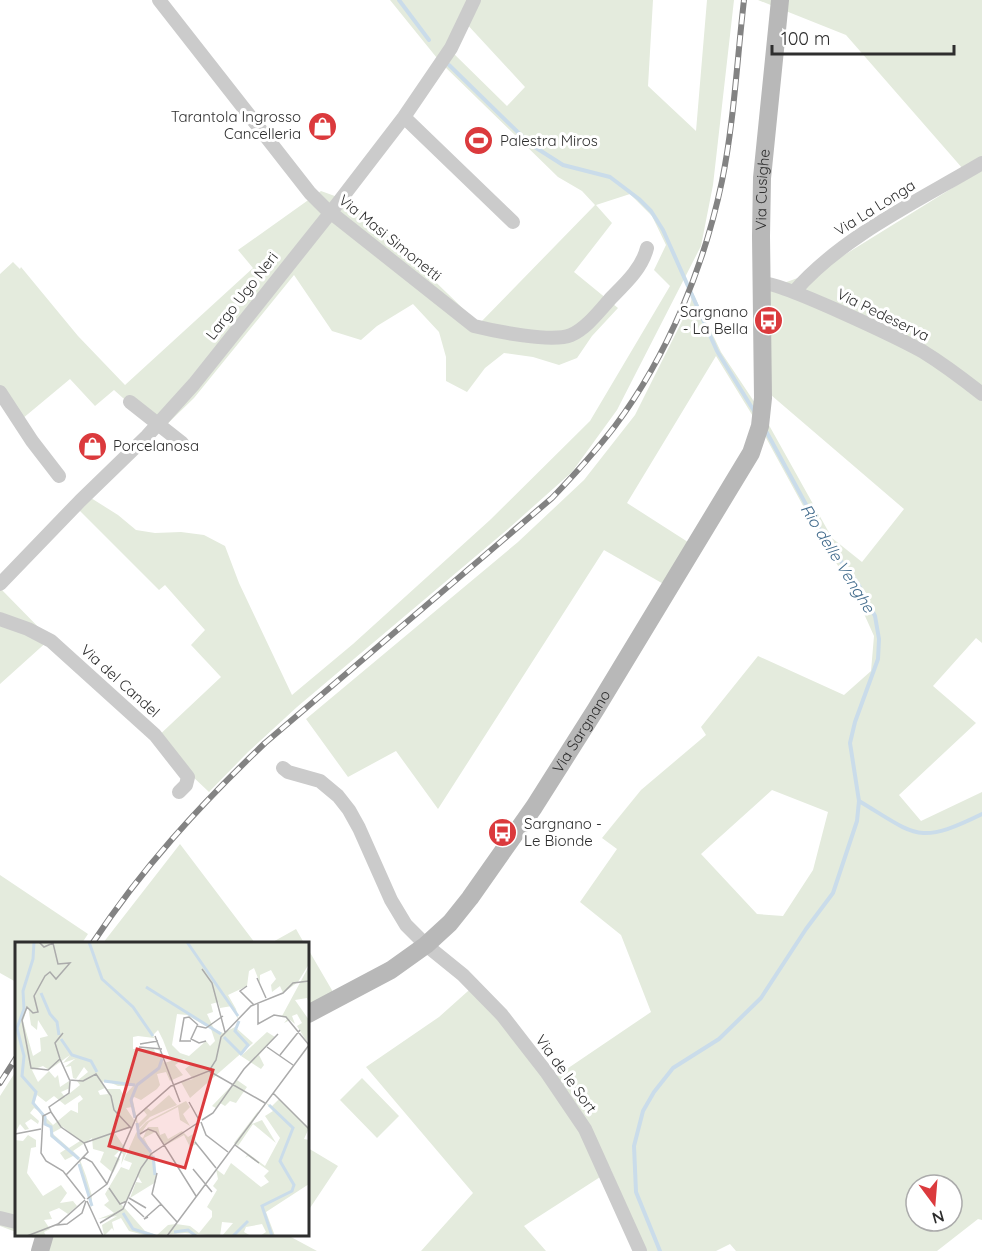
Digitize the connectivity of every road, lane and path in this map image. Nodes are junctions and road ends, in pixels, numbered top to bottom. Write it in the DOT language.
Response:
graph roads {
  1 [pos="159,0"];
  2 [pos="474,0"];
  3 [pos="780,0"];
  4 [pos="404,117"];
  5 [pos="982,163"];
  6 [pos="331,212"];
  7 [pos="513,222"];
  8 [pos="647,248"];
  9 [pos="761,283"];
  10 [pos="794,292"];
  11 [pos="764,379"];
  12 [pos="0,392"];
  13 [pos="982,394"];
  14 [pos="130,402"];
  15 [pos="158,424"];
  16 [pos="182,443"];
  17 [pos="59,476"];
  18 [pos="0,584"];
  19 [pos="0,619"];
  20 [pos="283,768"];
  21 [pos="179,792"];
  22 [pos="426,945"];
  23 [pos="309,1013"];
  24 [pos="0,1218"];
  25 [pos="15,1222"];
  26 [pos="44,1236"];
  27 [pos="40,1251"];
  28 [pos="640,1251"];
  1 -- 6 [label="street, Via Masi Simonetti"];
  2 -- 4 [label="street, Largo Ugo Neri"];
  3 -- 9 [label="street, Via Cusighe"];
  4 -- 6 [label="street, Largo Ugo Neri"];
  4 -- 7 [label="street"];
  5 -- 10 [label="street, Via La Longa"];
  6 -- 8 [label="street, Via Masi Simonetti"];
  6 -- 15 [label="street, Largo Ugo Neri"];
  9 -- 10 [label="street, Via Pedeserva"];
  9 -- 11 [label="street, Via Cusighe"];
  10 -- 13 [label="street, Via Pedeserva"];
  11 -- 22 [label="street, Via Sargnano"];
  12 -- 17 [label="street"];
  14 -- 15 [label="street"];
  15 -- 16 [label="street"];
  15 -- 18 [label="street, Largo Ugo Neri"];
  19 -- 21 [label="street, Via del Candel"];
  20 -- 22 [label="street, Via de le Sort"];
  22 -- 23 [label="street, Via Sargnano"];
  22 -- 28 [label="street, Via de le Sort"];
  24 -- 25 [label="street"];
  26 -- 27 [label="street"];
}
